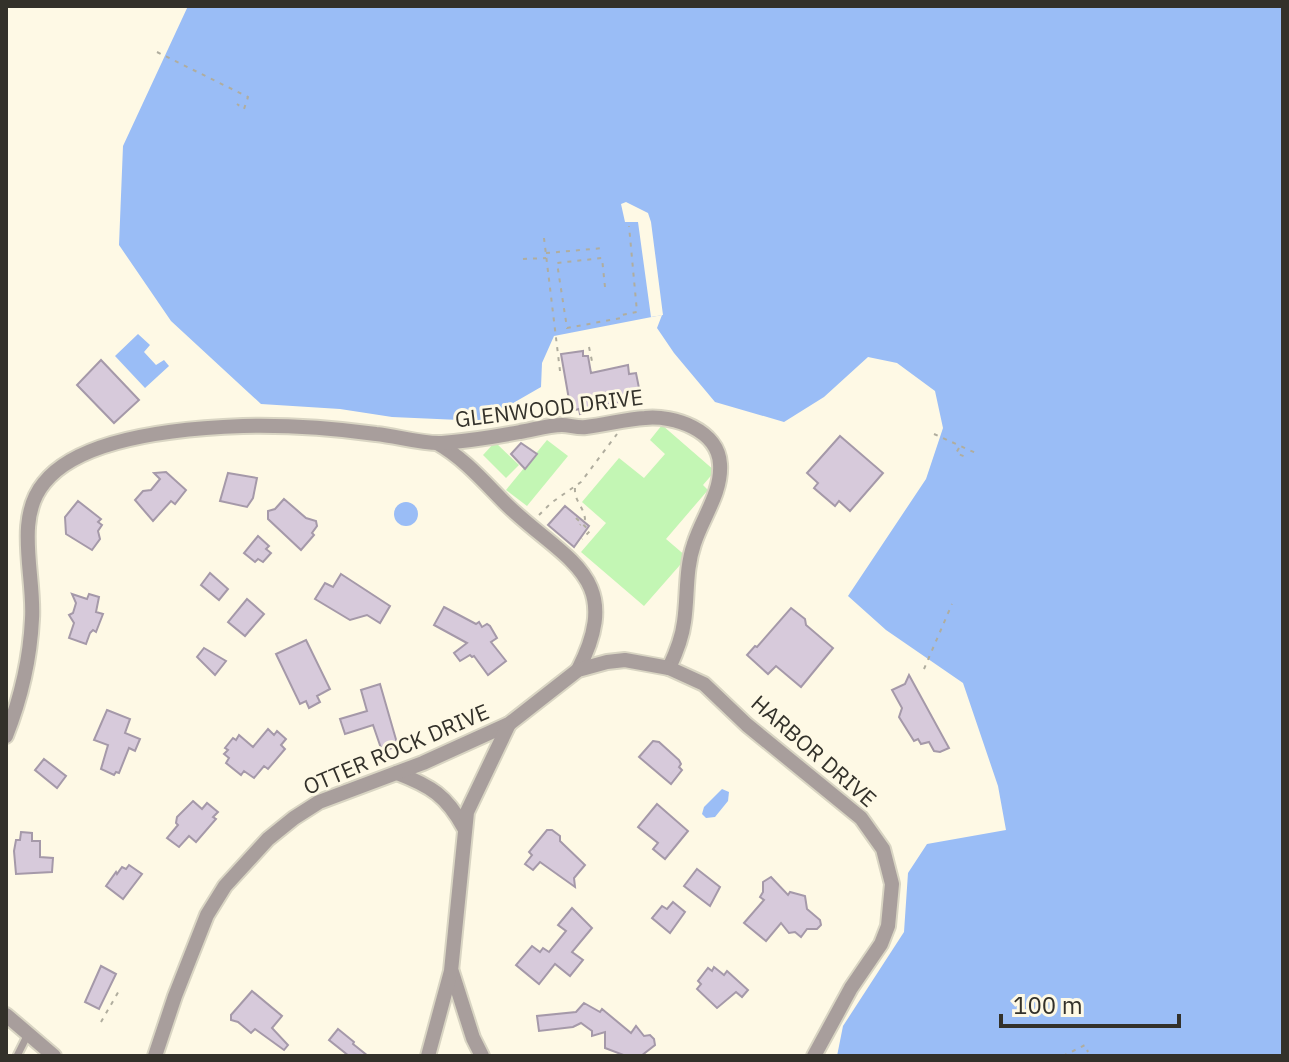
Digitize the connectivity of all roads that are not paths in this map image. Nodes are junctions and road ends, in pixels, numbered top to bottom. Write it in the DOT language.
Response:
graph roads {
  1 [pos="436,443"];
  2 [pos="669,668"];
  3 [pos="578,670"];
  4 [pos="509,724"];
  5 [pos="6,736"];
  6 [pos="397,773"];
  7 [pos="464,828"];
  8 [pos="451,971"];
  9 [pos="6,1015"];
  10 [pos="28,1034"];
  11 [pos="17,1056"];
  12 [pos="54,1056"];
  13 [pos="155,1056"];
  14 [pos="428,1056"];
  15 [pos="482,1056"];
  16 [pos="814,1056"];
  1 -- 2 [label="street, GLENWOOD DRIVE"];
  1 -- 3 [label="street, GLENWOOD DRIVE"];
  1 -- 5 [label="street, GLENWOOD DRIVE"];
  2 -- 3 [label="street, HARBOR DRIVE"];
  2 -- 16 [label="street, HARBOR DRIVE"];
  3 -- 4 [label="street, HARBOR DRIVE"];
  4 -- 6 [label="street, OTTER ROCK DRIVE"];
  4 -- 7 [label="street"];
  6 -- 7 [label="street"];
  6 -- 13 [label="street, OTTER ROCK DRIVE"];
  7 -- 8 [label="street"];
  8 -- 14 [label="street"];
  8 -- 15 [label="street"];
  9 -- 10 [label="street"];
  10 -- 11 [label="lane"];
  10 -- 12 [label="street"];
}
